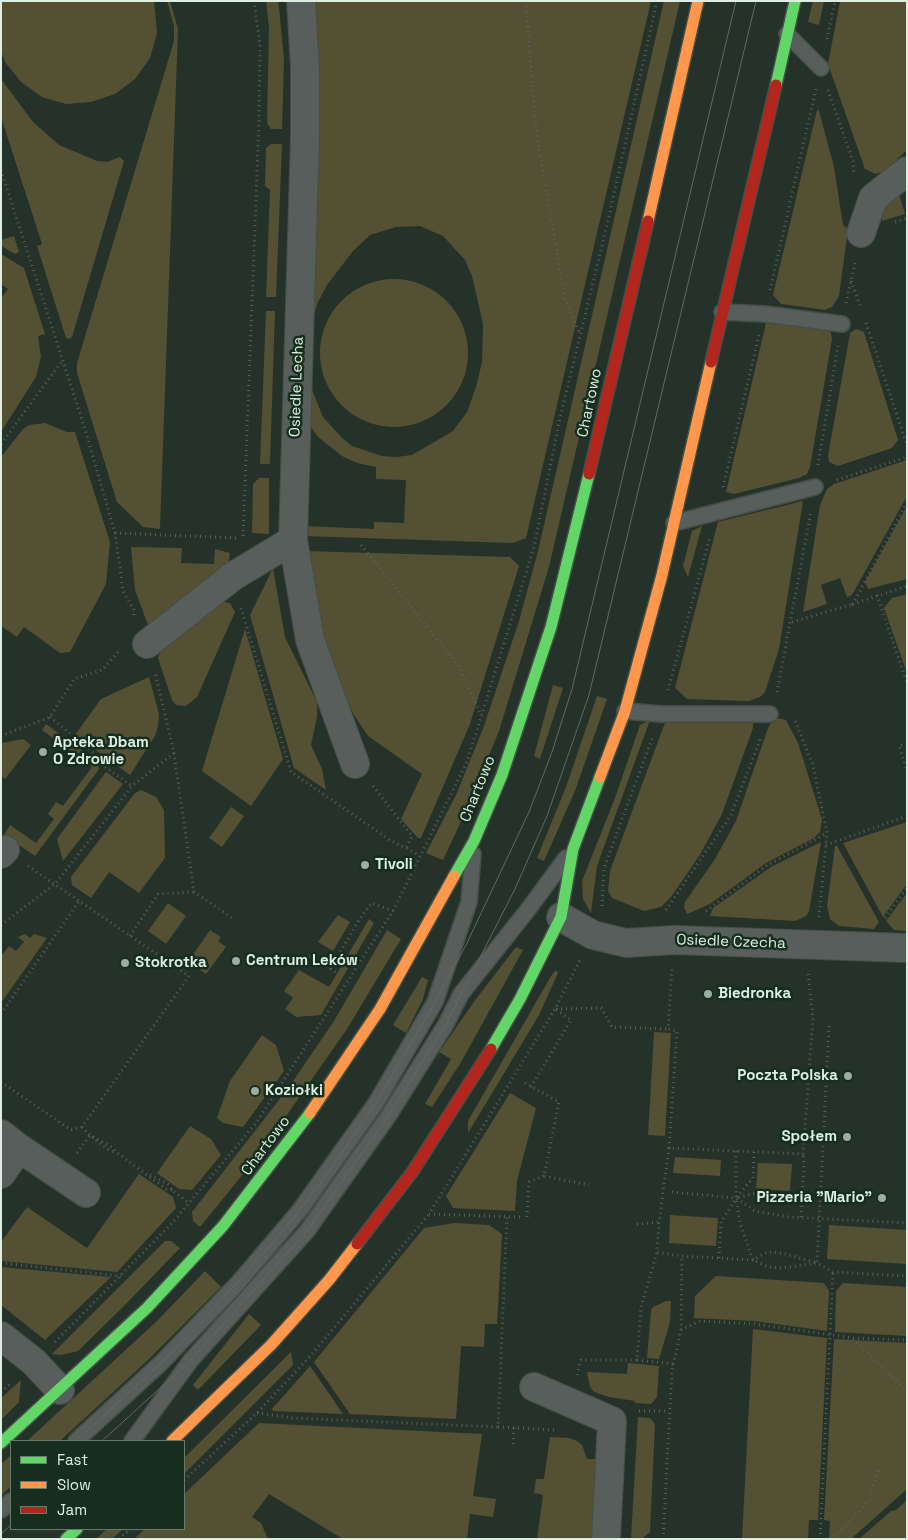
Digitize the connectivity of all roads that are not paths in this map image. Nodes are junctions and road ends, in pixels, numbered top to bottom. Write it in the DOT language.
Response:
graph roads {
  1 [pos="300,1"];
  2 [pos="698,1"];
  3 [pos="795,1"];
  4 [pos="788,34"];
  5 [pos="820,68"];
  6 [pos="907,170"];
  7 [pos="861,233"];
  8 [pos="722,312"];
  9 [pos="842,324"];
  10 [pos="814,487"];
  11 [pos="674,523"];
  12 [pos="292,540"];
  13 [pos="141,638"];
  14 [pos="626,711"];
  15 [pos="770,714"];
  16 [pos="355,764"];
  17 [pos="474,840"];
  18 [pos="573,849"];
  19 [pos="561,917"];
  20 [pos="907,948"];
  21 [pos="10,1141"];
  22 [pos="1,1174"];
  23 [pos="86,1193"];
  24 [pos="1,1336"];
  25 [pos="534,1387"];
  26 [pos="60,1390"];
  27 [pos="77,1440"];
  28 [pos="133,1440"];
  29 [pos="173,1440"];
  30 [pos="1,1443"];
  31 [pos="76,1530"];
  32 [pos="66,1539"];
  33 [pos="606,1539"];
  1 -- 12 [label="street, Osiedle Lecha"];
  2 -- 17 [label="street, Chartowo"];
  3 -- 4 [label="street"];
  4 -- 5 [label="lane"];
  4 -- 8 [label="street"];
  6 -- 7 [label="street"];
  8 -- 9 [label="lane"];
  8 -- 11 [label="street"];
  10 -- 11 [label="lane"];
  11 -- 14 [label="street"];
  12 -- 13 [label="street"];
  12 -- 16 [label="street, Osiedle Lecha"];
  14 -- 15 [label="lane"];
  14 -- 18 [label="street"];
  17 -- 26 [label="street, Chartowo"];
  17 -- 27 [label="lane"];
  18 -- 19 [label="street"];
  18 -- 28 [label="lane"];
  19 -- 20 [label="street, Osiedle Czecha"];
  19 -- 29 [label="street"];
  21 -- 22 [label="street"];
  21 -- 23 [label="street"];
  24 -- 26 [label="street"];
  25 -- 33 [label="street"];
  26 -- 30 [label="street, Chartowo"];
  31 -- 32 [label="street"];
}
